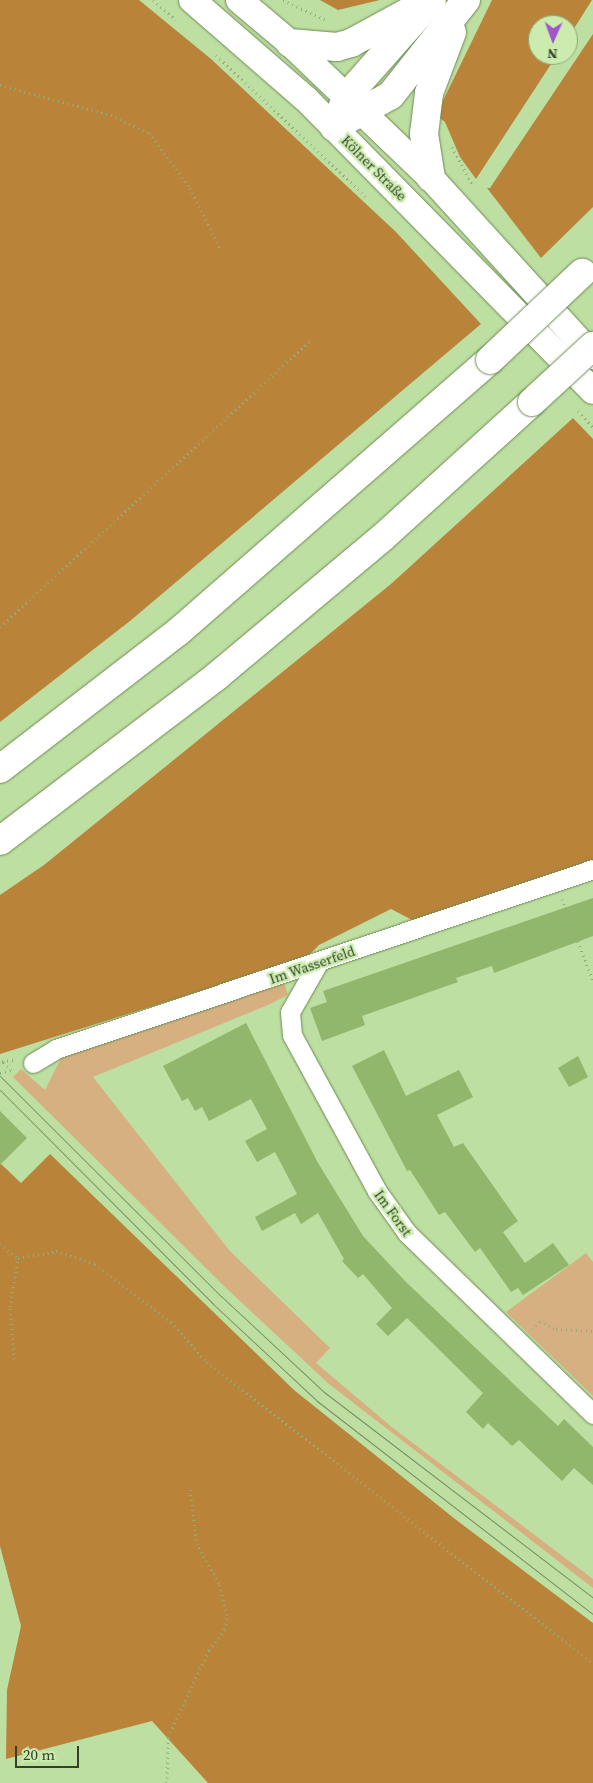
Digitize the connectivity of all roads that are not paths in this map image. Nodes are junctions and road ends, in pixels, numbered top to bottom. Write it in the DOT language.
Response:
graph roads {
  1 [pos="192,0"];
  2 [pos="239,0"];
  3 [pos="430,0"];
  4 [pos="464,4"];
  5 [pos="290,43"];
  6 [pos="355,105"];
  7 [pos="334,127"];
  8 [pos="431,178"];
  9 [pos="588,268"];
  10 [pos="593,346"];
  11 [pos="593,356"];
  12 [pos="583,399"];
  13 [pos="0,769"];
  14 [pos="0,841"];
  15 [pos="593,869"];
  16 [pos="318,963"];
  17 [pos="33,1063"];
  18 [pos="593,1414"];
  1 -- 7 [label="main road, Kölner Straße"];
  2 -- 5 [label="main road"];
  3 -- 5 [label="highway"];
  3 -- 6 [label="highway"];
  4 -- 6 [label="highway"];
  4 -- 8 [label="highway"];
  5 -- 6 [label="main road"];
  6 -- 7 [label="highway"];
  6 -- 8 [label="main road"];
  7 -- 12 [label="main road, Kölner Straße"];
  8 -- 11 [label="main road"];
  9 -- 13 [label="highway, bridge"];
  10 -- 14 [label="highway, bridge"];
  15 -- 16 [label="street, Im Wasserfeld"];
  16 -- 17 [label="street, Im Wasserfeld"];
  16 -- 18 [label="street, Im Forst"];
}
